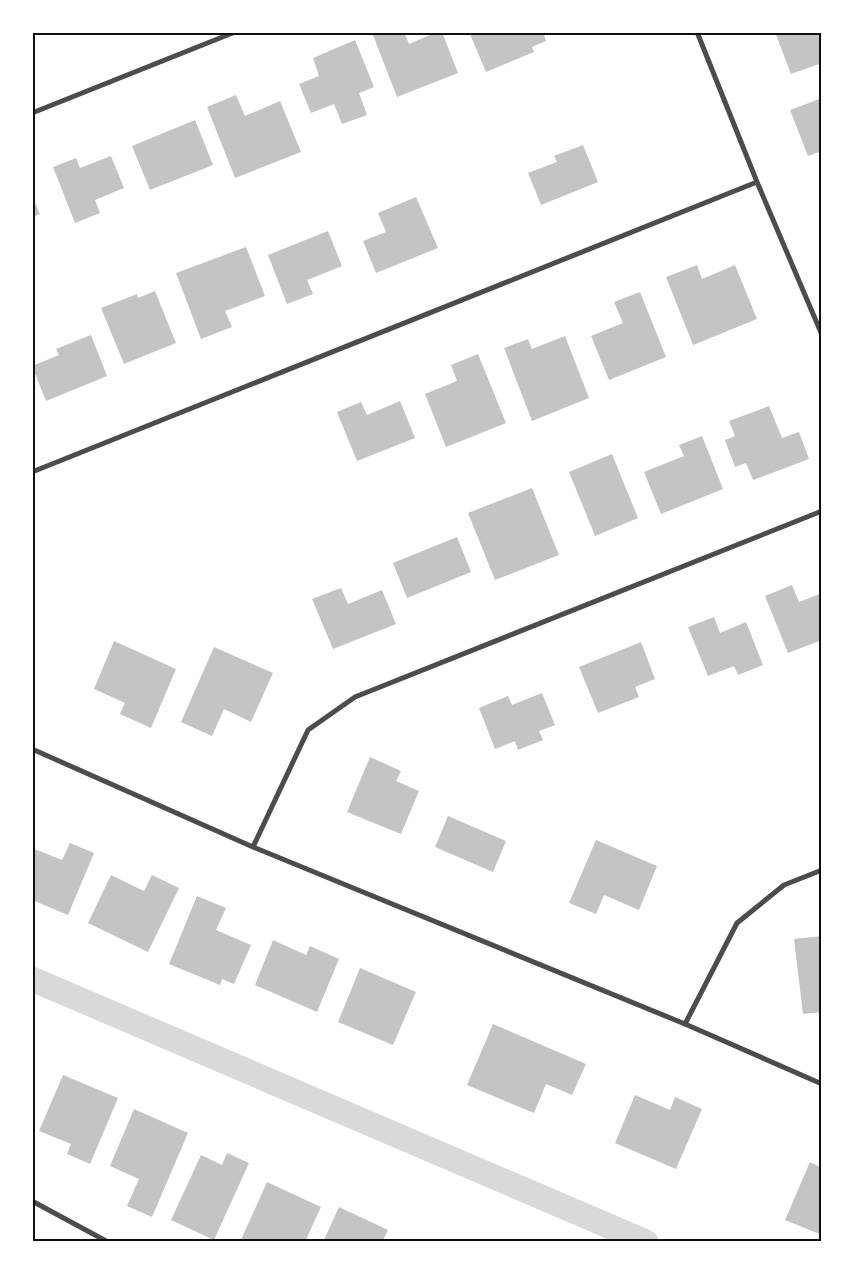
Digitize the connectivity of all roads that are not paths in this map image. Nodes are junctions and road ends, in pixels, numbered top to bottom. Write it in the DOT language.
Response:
graph roads {
  1 [pos="235,32"];
  2 [pos="697,32"];
  3 [pos="32,113"];
  4 [pos="757,182"];
  5 [pos="822,335"];
  6 [pos="32,472"];
  7 [pos="822,511"];
  8 [pos="32,749"];
  9 [pos="253,847"];
  10 [pos="822,870"];
  11 [pos="685,1024"];
  12 [pos="822,1084"];
  13 [pos="33,1201"];
  14 [pos="108,1242"];
  1 -- 3 [label="street"];
  2 -- 4 [label="street"];
  4 -- 5 [label="street"];
  4 -- 6 [label="street"];
  7 -- 9 [label="street"];
  8 -- 9 [label="street"];
  9 -- 11 [label="street"];
  10 -- 11 [label="street"];
  11 -- 12 [label="street"];
  13 -- 14 [label="street"];
}
